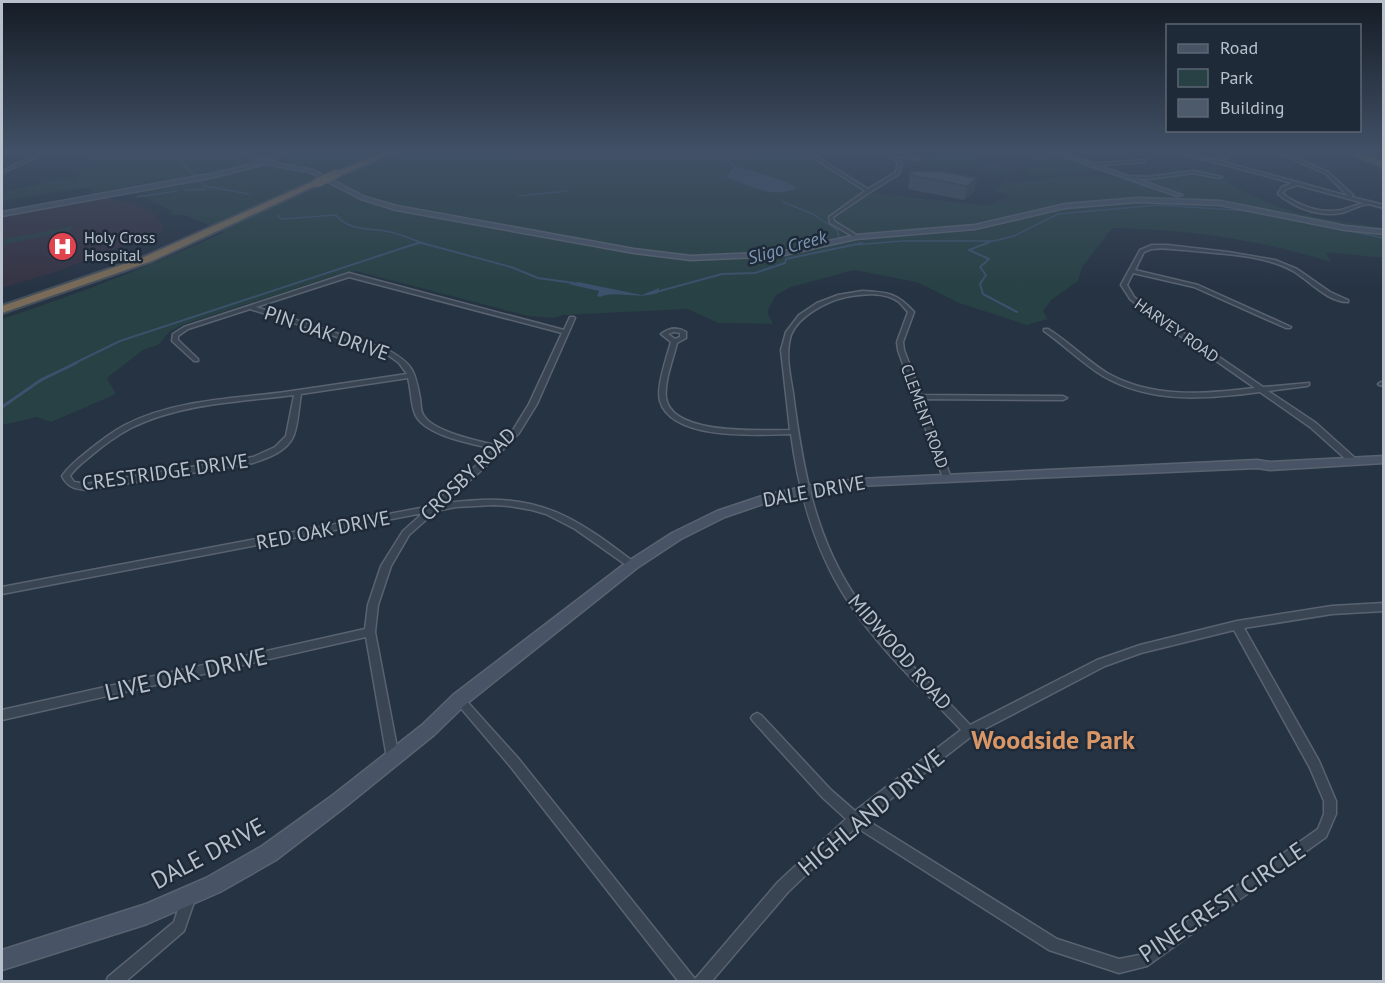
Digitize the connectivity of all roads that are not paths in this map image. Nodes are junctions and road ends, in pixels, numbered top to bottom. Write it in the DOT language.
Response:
graph roads {
  1 [pos="90,198"];
  2 [pos="272,198"];
  3 [pos="280,198"];
  4 [pos="363,198"];
  5 [pos="858,198"];
  6 [pos="1160,198"];
  7 [pos="1194,198"];
  8 [pos="1286,198"];
  9 [pos="1357,198"];
  10 [pos="1157,200"];
  11 [pos="1207,201"];
  12 [pos="1370,203"];
  13 [pos="1383,207"];
  14 [pos="2,214"];
  15 [pos="212,227"];
  16 [pos="1383,232"];
  17 [pos="856,237"];
  18 [pos="1131,271"];
  19 [pos="1346,301"];
  20 [pos="2,302"];
  21 [pos="249,307"];
  22 [pos="2,310"];
  23 [pos="572,318"];
  24 [pos="791,326"];
  25 [pos="1288,327"];
  26 [pos="1046,330"];
  27 [pos="566,332"];
  28 [pos="674,342"];
  29 [pos="196,360"];
  30 [pos="412,375"];
  31 [pos="1307,384"];
  32 [pos="1262,388"];
  33 [pos="298,392"];
  34 [pos="916,397"];
  35 [pos="1063,398"];
  36 [pos="794,432"];
  37 [pos="498,448"];
  38 [pos="1383,459"];
  39 [pos="1352,460"];
  40 [pos="947,478"];
  41 [pos="806,489"];
  42 [pos="432,509"];
  43 [pos="632,565"];
  44 [pos="2,591"];
  45 [pos="1383,607"];
  46 [pos="1237,625"];
  47 [pos="370,632"];
  48 [pos="459,700"];
  49 [pos="2,715"];
  50 [pos="757,718"];
  51 [pos="969,731"];
  52 [pos="393,758"];
  53 [pos="855,819"];
  54 [pos="189,896"];
  55 [pos="2,960"];
  56 [pos="113,981"];
  57 [pos="689,981"];
  58 [pos="701,981"];
  1 -- 14 [label="street"];
  2 -- 15 [label="highway"];
  3 -- 15 [label="highway"];
  4 -- 17 [label="street"];
  5 -- 17 [label="street"];
  6 -- 10 [label="street"];
  7 -- 11 [label="street"];
  8 -- 12 [label="street"];
  9 -- 12 [label="street"];
  10 -- 11 [label="street"];
  10 -- 17 [label="street"];
  11 -- 16 [label="street"];
  12 -- 13 [label="street"];
  15 -- 20 [label="highway"];
  15 -- 22 [label="highway"];
  18 -- 19 [label="street, HARVEY ROAD"];
  18 -- 25 [label="street"];
  18 -- 32 [label="street, HARVEY ROAD"];
  21 -- 27 [label="street"];
  21 -- 29 [label="street"];
  21 -- 30 [label="street, PIN OAK DRIVE"];
  23 -- 27 [label="street, CROSBY ROAD"];
  24 -- 34 [label="street, CLEMENT ROAD"];
  24 -- 36 [label="street, MIDWOOD ROAD"];
  26 -- 32 [label="street"];
  27 -- 37 [label="street, CROSBY ROAD"];
  28 -- 36 [label="street"];
  30 -- 33 [label="street, CRESTRIDGE DRIVE"];
  30 -- 37 [label="street, PIN OAK DRIVE"];
  31 -- 32 [label="street"];
  32 -- 39 [label="street, HARVEY ROAD"];
  33 -- 33 [label="street, CRESTRIDGE DRIVE"];
  34 -- 35 [label="street"];
  34 -- 40 [label="street, CLEMENT ROAD"];
  36 -- 41 [label="street, MIDWOOD ROAD"];
  37 -- 42 [label="street, CROSBY ROAD"];
  38 -- 39 [label="street, DALE DRIVE"];
  39 -- 40 [label="street, DALE DRIVE"];
  40 -- 41 [label="street, DALE DRIVE"];
  41 -- 43 [label="street, DALE DRIVE"];
  41 -- 51 [label="street, MIDWOOD ROAD"];
  42 -- 43 [label="street, RED OAK DRIVE"];
  42 -- 44 [label="street, RED OAK DRIVE"];
  42 -- 47 [label="street, CROSBY ROAD"];
  43 -- 48 [label="street, DALE DRIVE"];
  45 -- 46 [label="street, HIGHLAND DRIVE"];
  46 -- 51 [label="street, HIGHLAND DRIVE"];
  46 -- 53 [label="street, PINECREST CIRCLE"];
  47 -- 49 [label="street, LIVE OAK DRIVE"];
  47 -- 52 [label="street, CROSBY ROAD"];
  48 -- 52 [label="street, DALE DRIVE"];
  48 -- 57 [label="street"];
  50 -- 53 [label="street, PINECREST CIRCLE"];
  51 -- 53 [label="street, HIGHLAND DRIVE"];
  52 -- 54 [label="street, DALE DRIVE"];
  53 -- 58 [label="street, HIGHLAND DRIVE"];
  54 -- 55 [label="street, DALE DRIVE"];
  54 -- 56 [label="street"];
}
